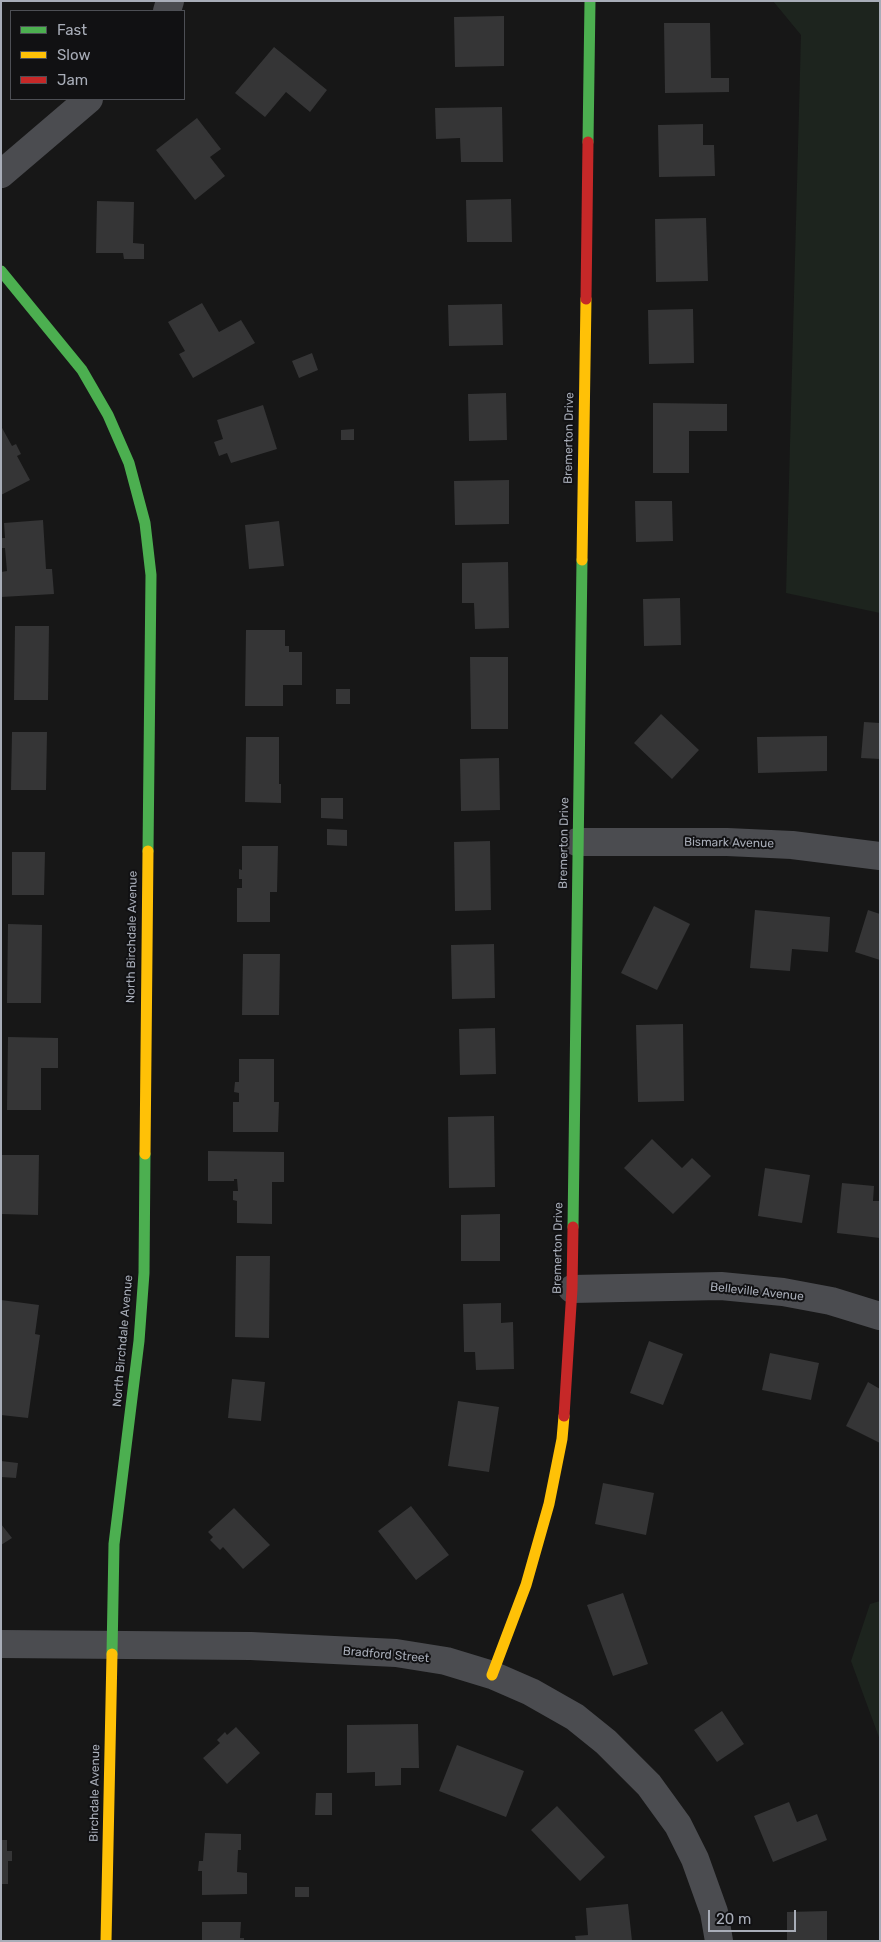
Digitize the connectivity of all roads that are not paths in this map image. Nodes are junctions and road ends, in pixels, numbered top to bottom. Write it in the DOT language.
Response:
graph roads {
  1 [pos="590,1"];
  2 [pos="88,100"];
  3 [pos="1,174"];
  4 [pos="1,271"];
  5 [pos="578,842"];
  6 [pos="880,856"];
  7 [pos="572,1288"];
  8 [pos="880,1316"];
  9 [pos="1,1644"];
  10 [pos="111,1645"];
  11 [pos="492,1675"];
  12 [pos="106,1941"];
  13 [pos="719,1941"];
  1 -- 5 [label="street, Bremerton Drive"];
  2 -- 3 [label="street"];
  4 -- 10 [label="street, North Birchdale Avenue"];
  5 -- 6 [label="street, Bismark Avenue"];
  5 -- 7 [label="street, Bremerton Drive"];
  7 -- 8 [label="street, Belleville Avenue"];
  7 -- 11 [label="street, Bremerton Drive"];
  9 -- 10 [label="street, Bradford Street"];
  10 -- 11 [label="street, Bradford Street"];
  10 -- 12 [label="street, Birchdale Avenue"];
  11 -- 13 [label="street, Bradford Street"];
}
